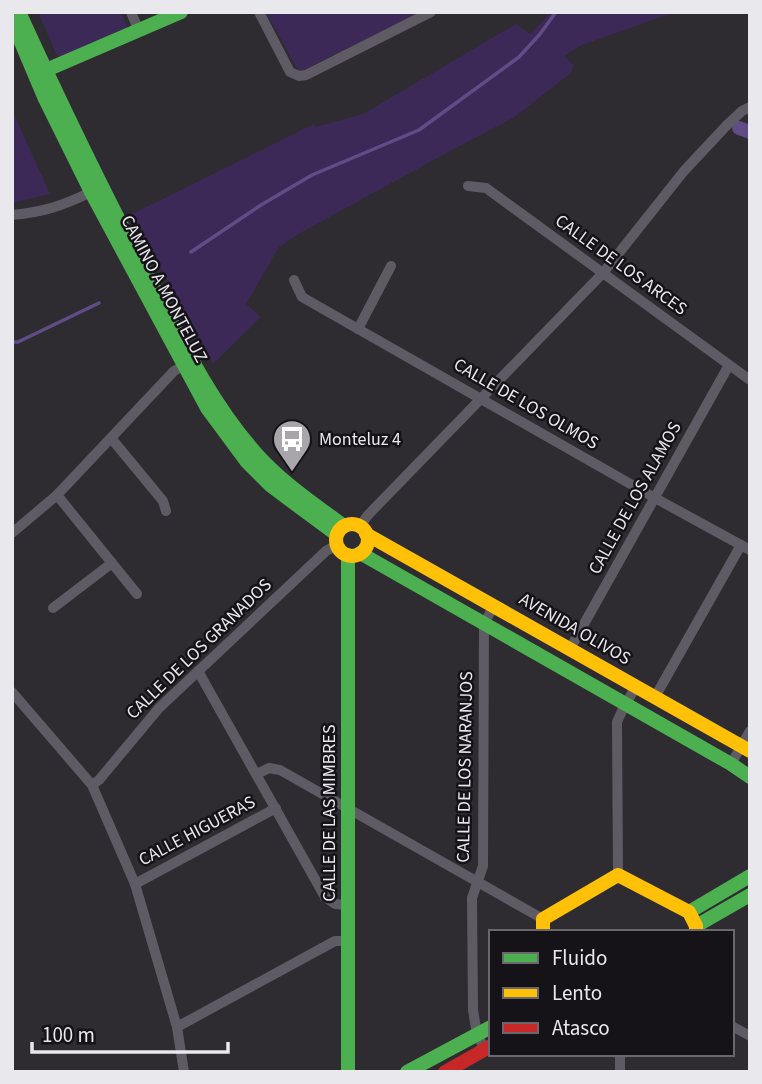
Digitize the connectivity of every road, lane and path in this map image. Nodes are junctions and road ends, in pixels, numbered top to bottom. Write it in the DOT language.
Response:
graph roads {
  1 [pos="19,12"];
  2 [pos="131,12"];
  3 [pos="181,12"];
  4 [pos="259,12"];
  5 [pos="431,12"];
  6 [pos="12,21"];
  7 [pos="138,29"];
  8 [pos="41,73"];
  9 [pos="750,107"];
  10 [pos="468,186"];
  11 [pos="91,192"];
  12 [pos="12,215"];
  13 [pos="391,266"];
  14 [pos="603,273"];
  15 [pos="294,280"];
  16 [pos="358,329"];
  17 [pos="188,363"];
  18 [pos="729,365"];
  19 [pos="750,380"];
  20 [pos="480,398"];
  21 [pos="111,438"];
  22 [pos="57,495"];
  23 [pos="655,498"];
  24 [pos="166,511"];
  25 [pos="363,530"];
  26 [pos="12,533"];
  27 [pos="345,543"];
  28 [pos="745,548"];
  29 [pos="112,562"];
  30 [pos="137,594"];
  31 [pos="494,605"];
  32 [pos="53,608"];
  33 [pos="484,624"];
  34 [pos="570,649"];
  35 [pos="198,671"];
  36 [pos="636,686"];
  37 [pos="12,692"];
  38 [pos="655,697"];
  39 [pos="625,704"];
  40 [pos="750,731"];
  41 [pos="746,749"];
  42 [pos="731,764"];
  43 [pos="257,774"];
  44 [pos="750,777"];
  45 [pos="92,785"];
  46 [pos="276,808"];
  47 [pos="348,809"];
  48 [pos="618,874"];
  49 [pos="750,876"];
  50 [pos="478,881"];
  51 [pos="135,884"];
  52 [pos="750,895"];
  53 [pos="348,905"];
  54 [pos="689,912"];
  55 [pos="542,925"];
  56 [pos="696,929"];
  57 [pos="349,941"];
  58 [pos="177,1027"];
  59 [pos="734,1027"];
  60 [pos="489,1028"];
  61 [pos="477,1035"];
  62 [pos="750,1036"];
  63 [pos="488,1048"];
  64 [pos="184,1072"];
  65 [pos="348,1072"];
  66 [pos="407,1072"];
  67 [pos="445,1072"];
  1 -- 8 [label="street, CAMINO A MONTELUZ"];
  2 -- 7 [label="street"];
  3 -- 7 [label="street"];
  4 -- 5 [label="street"];
  6 -- 8 [label="street, CAMINO A MONTELUZ"];
  7 -- 8 [label="street"];
  8 -- 11 [label="street, CAMINO A MONTELUZ"];
  8 -- 17 [label="street, CAMINO A MONTELUZ"];
  9 -- 14 [label="street"];
  10 -- 14 [label="street, CALLE DE LOS ARCES"];
  11 -- 12 [label="street"];
  11 -- 17 [label="street, CAMINO A MONTELUZ"];
  13 -- 16 [label="street"];
  14 -- 18 [label="street, CALLE DE LOS ARCES"];
  14 -- 20 [label="street"];
  15 -- 16 [label="street, CALLE DE LOS OLMOS"];
  16 -- 20 [label="street, CALLE DE LOS OLMOS"];
  17 -- 21 [label="street"];
  17 -- 27 [label="street, CAMINO A MONTELUZ"];
  18 -- 19 [label="street, CALLE DE LOS ARCES"];
  18 -- 23 [label="street, CALLE DE LOS ALAMOS"];
  20 -- 23 [label="street, CALLE DE LOS OLMOS"];
  20 -- 25 [label="street"];
  21 -- 22 [label="street"];
  21 -- 24 [label="street"];
  22 -- 26 [label="street"];
  22 -- 29 [label="street"];
  23 -- 28 [label="street, CALLE DE LOS OLMOS"];
  23 -- 34 [label="street, CALLE DE LOS ALAMOS"];
  25 -- 27 [label="street"];
  25 -- 27 [label="street, CALLE DE LAS MIMBRES"];
  25 -- 31 [label="street, AVENIDA OLIVOS"];
  27 -- 33 [label="street"];
  27 -- 35 [label="street, CALLE DE LOS GRANADOS"];
  27 -- 47 [label="street, CALLE DE LAS MIMBRES"];
  28 -- 38 [label="street"];
  29 -- 30 [label="street"];
  29 -- 32 [label="street"];
  31 -- 33 [label="street, AVENIDA OLIVOS"];
  31 -- 34 [label="street, AVENIDA OLIVOS"];
  33 -- 39 [label="street"];
  33 -- 50 [label="street, CALLE DE LOS NARANJOS"];
  34 -- 36 [label="street, AVENIDA OLIVOS"];
  35 -- 43 [label="street"];
  35 -- 45 [label="street, CALLE DE LOS GRANADOS"];
  36 -- 38 [label="street, AVENIDA OLIVOS"];
  36 -- 39 [label="street, AVENIDA OLIVOS"];
  37 -- 45 [label="street"];
  38 -- 41 [label="street, AVENIDA OLIVOS"];
  39 -- 42 [label="street"];
  39 -- 48 [label="street, AVENIDA OLIVOS"];
  40 -- 41 [label="street"];
  41 -- 42 [label="street"];
  42 -- 44 [label="street"];
  43 -- 46 [label="street"];
  43 -- 47 [label="street"];
  45 -- 51 [label="street"];
  46 -- 51 [label="street, CALLE HIGUERAS"];
  46 -- 53 [label="street"];
  47 -- 50 [label="street"];
  47 -- 53 [label="street, CALLE DE LAS MIMBRES"];
  48 -- 54 [label="street"];
  48 -- 55 [label="street"];
  49 -- 54 [label="street"];
  50 -- 55 [label="street"];
  50 -- 61 [label="street, CALLE DE LOS NARANJOS"];
  51 -- 58 [label="street"];
  52 -- 56 [label="street"];
  53 -- 57 [label="street, CALLE DE LAS MIMBRES"];
  54 -- 56 [label="street"];
  57 -- 58 [label="street"];
  57 -- 65 [label="street, CALLE DE LAS MIMBRES"];
  58 -- 64 [label="street"];
  59 -- 62 [label="street"];
  60 -- 61 [label="street"];
  61 -- 63 [label="street"];
  61 -- 66 [label="street"];
  63 -- 67 [label="street"];
}
